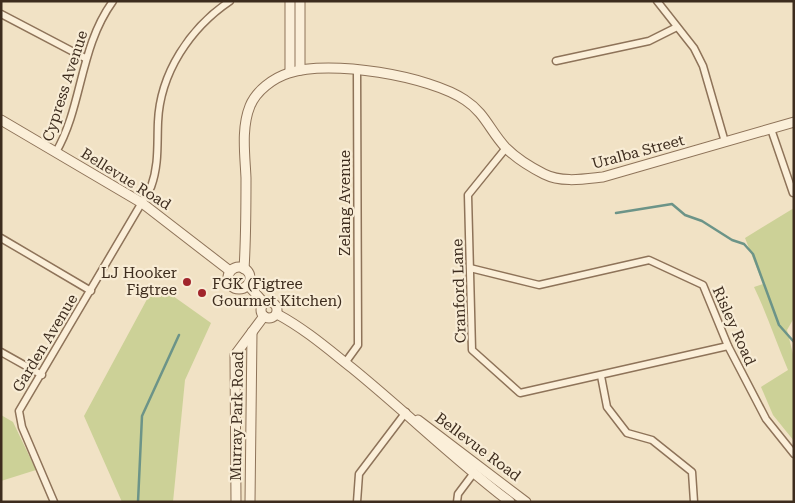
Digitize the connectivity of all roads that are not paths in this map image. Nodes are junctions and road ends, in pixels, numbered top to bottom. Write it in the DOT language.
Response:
graph roads {
  1 [pos="113,1"];
  2 [pos="230,1"];
  3 [pos="290,1"];
  4 [pos="300,1"];
  5 [pos="657,1"];
  6 [pos="1,14"];
  7 [pos="677,27"];
  8 [pos="85,58"];
  9 [pos="556,61"];
  10 [pos="357,69"];
  11 [pos="300,70"];
  12 [pos="290,72"];
  13 [pos="1,120"];
  14 [pos="794,122"];
  15 [pos="771,129"];
  16 [pos="725,142"];
  17 [pos="506,148"];
  18 [pos="56,152"];
  19 [pos="793,193"];
  20 [pos="142,203"];
  21 [pos="1,238"];
  22 [pos="244,268"];
  23 [pos="470,268"];
  24 [pos="230,271"];
  25 [pos="248,284"];
  26 [pos="91,291"];
  27 [pos="264,303"];
  28 [pos="277,314"];
  29 [pos="264,316"];
  30 [pos="252,331"];
  31 [pos="728,346"];
  32 [pos="1,352"];
  33 [pos="345,363"];
  34 [pos="42,375"];
  35 [pos="601,376"];
  36 [pos="409,415"];
  37 [pos="236,446"];
  38 [pos="250,447"];
  39 [pos="794,454"];
  40 [pos="473,474"];
  41 [pos="54,502"];
  42 [pos="236,502"];
  43 [pos="250,502"];
  44 [pos="357,502"];
  45 [pos="457,502"];
  46 [pos="510,502"];
  47 [pos="526,502"];
  48 [pos="694,502"];
  1 -- 8 [label="street, Cypress Avenue"];
  2 -- 20 [label="street, Garden Avenue"];
  3 -- 12 [label="street"];
  4 -- 11 [label="street"];
  5 -- 7 [label="street"];
  6 -- 8 [label="street"];
  7 -- 9 [label="street"];
  7 -- 16 [label="street"];
  8 -- 18 [label="street, Cypress Avenue"];
  10 -- 11 [label="street, Uralba Street"];
  10 -- 17 [label="street, Uralba Street"];
  10 -- 33 [label="street, Zelang Avenue"];
  11 -- 12 [label="street, Uralba Street"];
  12 -- 22 [label="street, Uralba Street"];
  13 -- 18 [label="street, Bellevue Road"];
  14 -- 15 [label="street, Uralba Street"];
  15 -- 16 [label="street, Uralba Street"];
  15 -- 19 [label="street"];
  16 -- 17 [label="street, Uralba Street"];
  17 -- 23 [label="street, Cranford Lane"];
  18 -- 20 [label="street, Bellevue Road"];
  20 -- 24 [label="street, Bellevue Road"];
  20 -- 26 [label="street, Garden Avenue"];
  21 -- 26 [label="street"];
  22 -- 24 [label="street"];
  22 -- 25 [label="street"];
  23 -- 31 [label="street, Risley Road"];
  23 -- 35 [label="street, Cranford Lane"];
  24 -- 25 [label="street"];
  25 -- 27 [label="street"];
  26 -- 34 [label="street, Garden Avenue"];
  27 -- 28 [label="street"];
  27 -- 29 [label="street"];
  28 -- 29 [label="street"];
  28 -- 33 [label="street, Bellevue Road"];
  29 -- 30 [label="street, Murray Park Road"];
  30 -- 37 [label="street, Murray Park Road"];
  30 -- 38 [label="street, Murray Park Road"];
  31 -- 35 [label="street, Cranford Lane"];
  31 -- 39 [label="street, Risley Road"];
  32 -- 34 [label="street"];
  33 -- 36 [label="street, Bellevue Road"];
  34 -- 41 [label="street, Garden Avenue"];
  35 -- 48 [label="street"];
  36 -- 40 [label="street, Bellevue Road"];
  36 -- 44 [label="street"];
  36 -- 47 [label="street, Bellevue Road"];
  37 -- 38 [label="street"];
  37 -- 42 [label="street, Murray Park Road"];
  38 -- 43 [label="street, Murray Park Road"];
  40 -- 45 [label="street"];
  40 -- 46 [label="street, Bellevue Road"];
}
